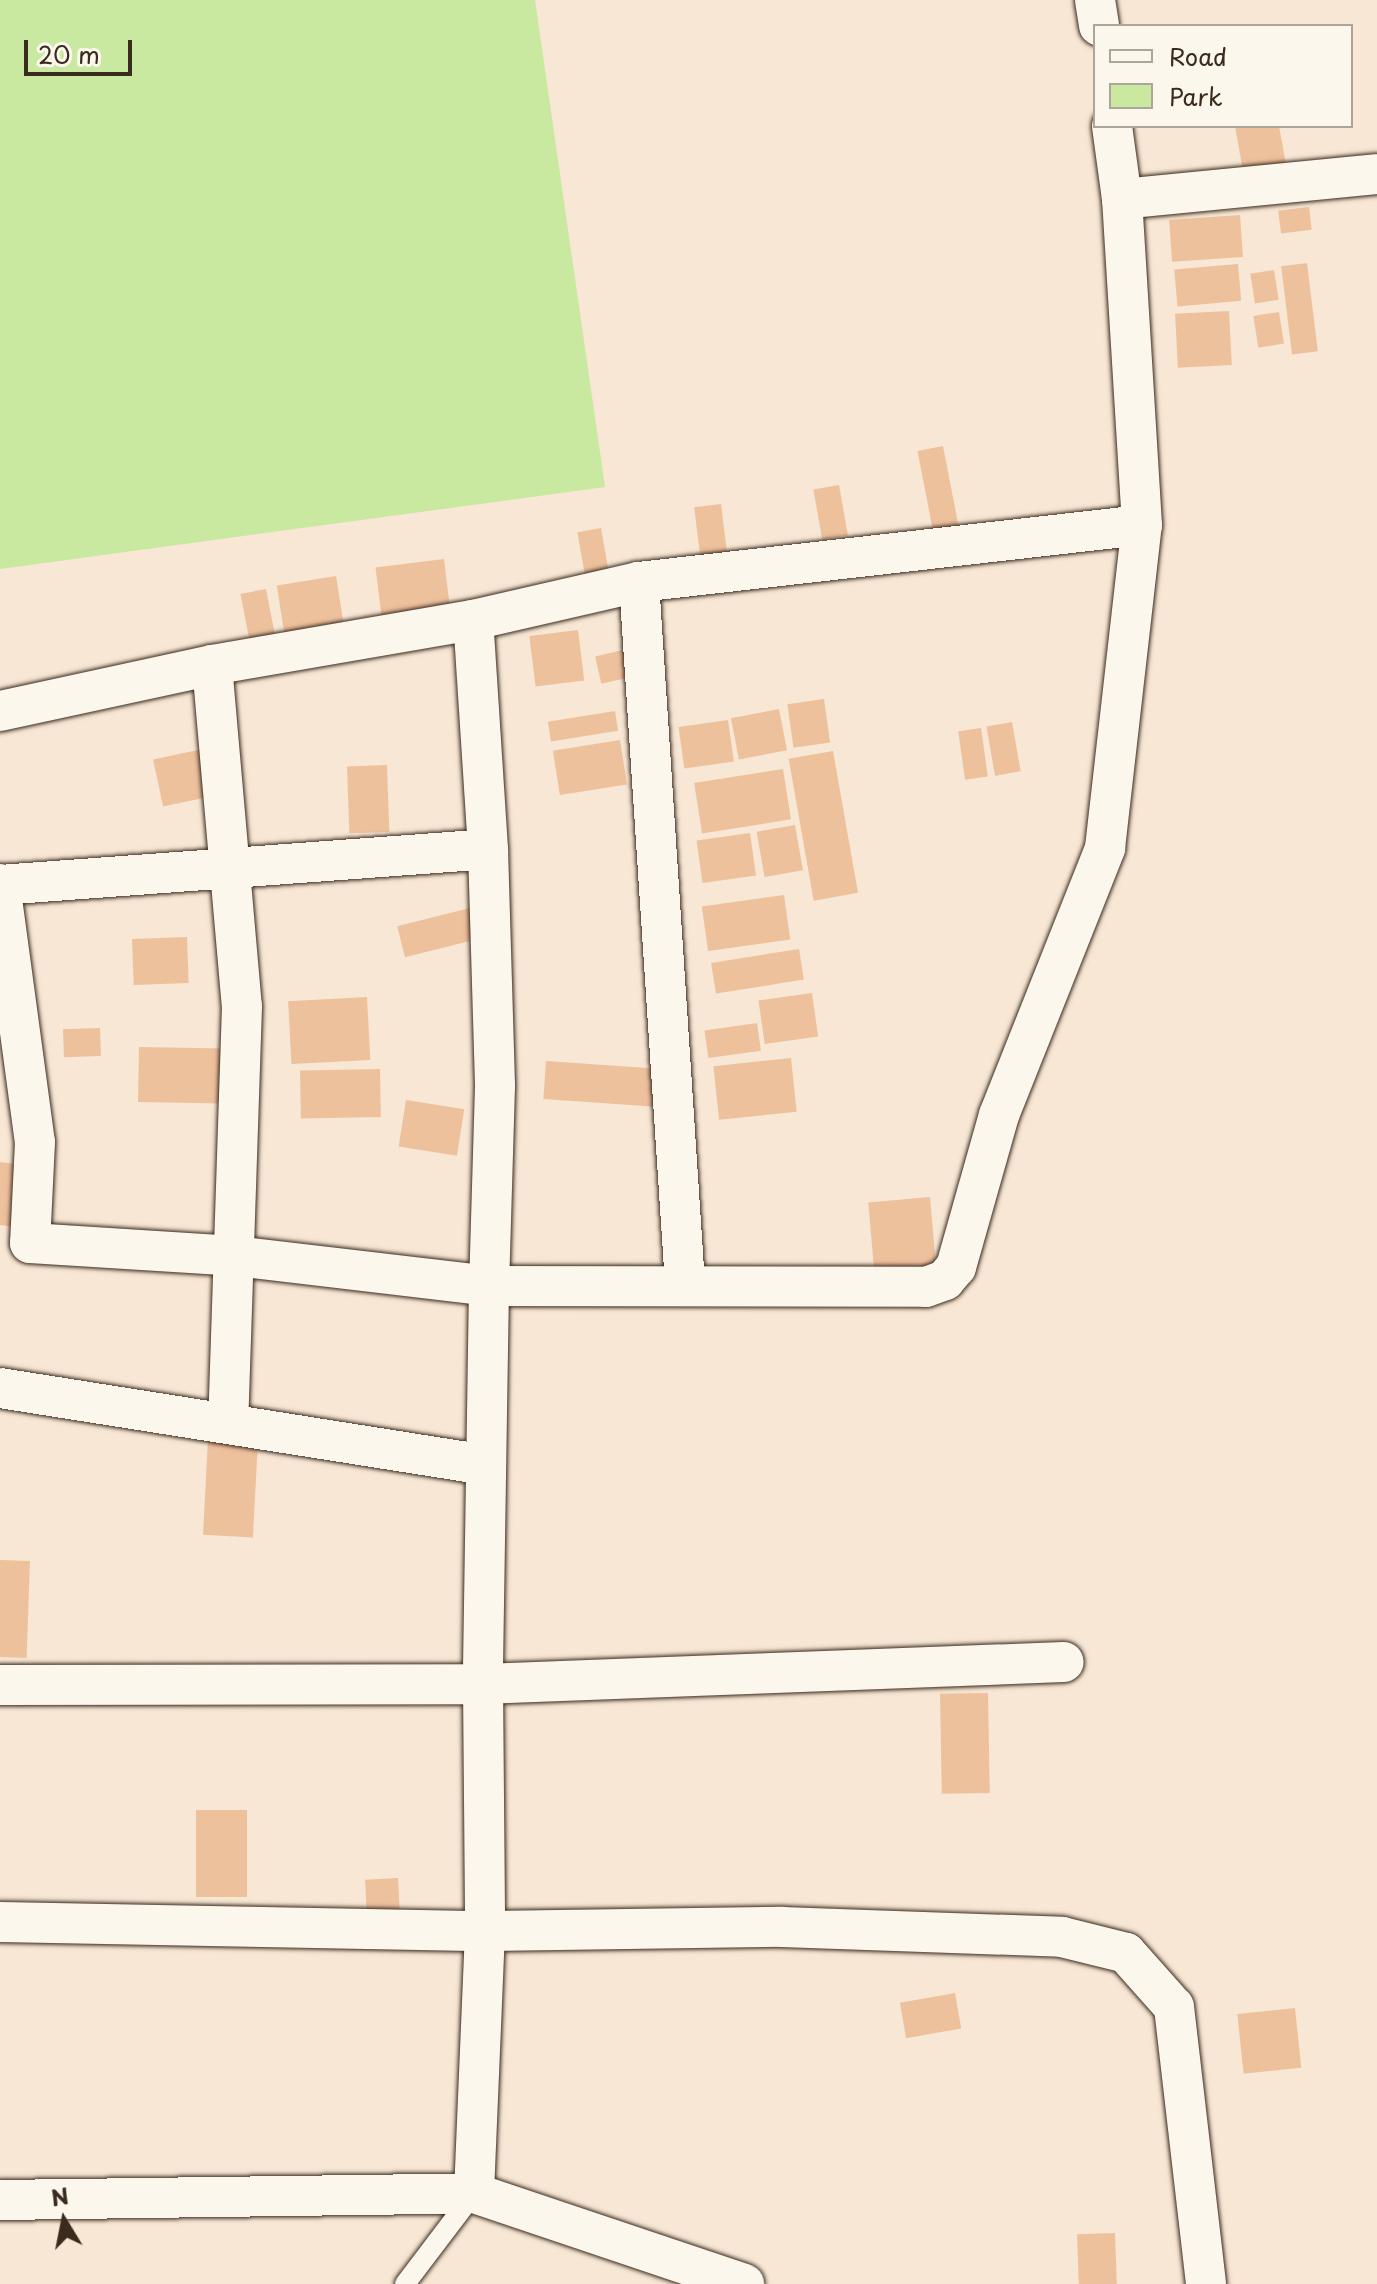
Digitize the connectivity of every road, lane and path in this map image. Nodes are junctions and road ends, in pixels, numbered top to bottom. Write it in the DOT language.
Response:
graph roads {
  1 [pos="1095,0"];
  2 [pos="1099,24"];
  3 [pos="1112,128"];
  4 [pos="1377,174"];
  5 [pos="1122,199"];
  6 [pos="1142,525"];
  7 [pos="639,582"];
  8 [pos="473,620"];
  9 [pos="212,665"];
  10 [pos="0,711"];
  11 [pos="488,849"];
  12 [pos="229,871"];
  13 [pos="0,884"];
  14 [pos="11,1050"];
  15 [pos="15,1242"];
  16 [pos="235,1256"];
  17 [pos="685,1284"];
  18 [pos="489,1286"];
  19 [pos="0,1388"];
  20 [pos="228,1422"];
  21 [pos="486,1465"];
  22 [pos="1064,1662"];
  23 [pos="483,1684"];
  24 [pos="0,1685"];
  25 [pos="0,1922"];
  26 [pos="485,1931"];
  27 [pos="474,2193"];
  28 [pos="0,2200"];
  29 [pos="405,2284"];
  30 [pos="744,2284"];
  31 [pos="1206,2284"];
  1 -- 2 [label="street"];
  3 -- 5 [label="street"];
  4 -- 5 [label="street"];
  5 -- 6 [label="street"];
  6 -- 7 [label="street"];
  6 -- 17 [label="street"];
  7 -- 8 [label="street"];
  7 -- 17 [label="street"];
  8 -- 9 [label="street"];
  8 -- 11 [label="street"];
  9 -- 10 [label="street"];
  9 -- 12 [label="street"];
  11 -- 12 [label="street"];
  11 -- 18 [label="street"];
  12 -- 13 [label="street"];
  12 -- 16 [label="street"];
  13 -- 14 [label="street"];
  14 -- 15 [label="street"];
  15 -- 16 [label="street"];
  16 -- 18 [label="street"];
  16 -- 20 [label="street"];
  17 -- 18 [label="street"];
  18 -- 21 [label="street"];
  19 -- 20 [label="street"];
  20 -- 21 [label="street"];
  21 -- 23 [label="street"];
  22 -- 23 [label="street"];
  23 -- 24 [label="street"];
  23 -- 26 [label="street"];
  25 -- 26 [label="street"];
  26 -- 27 [label="street"];
  26 -- 31 [label="street"];
  27 -- 28 [label="street"];
  27 -- 29 [label="lane"];
  27 -- 30 [label="street"];
}
